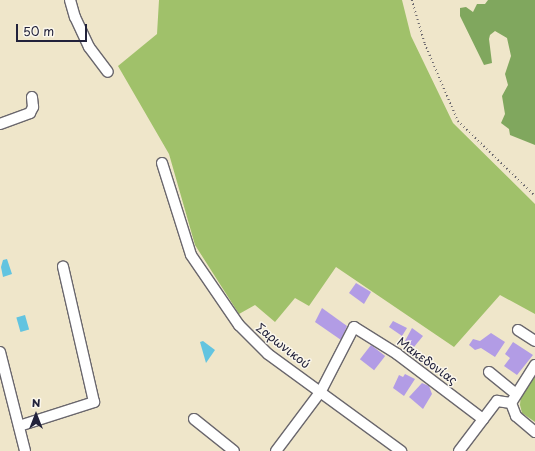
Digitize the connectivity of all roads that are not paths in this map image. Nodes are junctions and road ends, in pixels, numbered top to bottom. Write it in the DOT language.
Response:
graph roads {
  1 [pos="70,0"];
  2 [pos="108,72"];
  3 [pos="32,96"];
  4 [pos="0,124"];
  5 [pos="162,163"];
  6 [pos="63,267"];
  7 [pos="518,330"];
  8 [pos="535,341"];
  9 [pos="0,352"];
  10 [pos="535,365"];
  11 [pos="489,372"];
  12 [pos="321,391"];
  13 [pos="515,393"];
  14 [pos="511,403"];
  15 [pos="194,419"];
  16 [pos="483,419"];
  17 [pos="19,426"];
  18 [pos="535,432"];
  19 [pos="25,451"];
  20 [pos="234,451"];
  21 [pos="276,451"];
  22 [pos="401,451"];
  23 [pos="459,451"];
  1 -- 2 [label="street"];
  3 -- 4 [label="street"];
  5 -- 12 [label="street, Σαρωνικού"];
  6 -- 17 [label="street"];
  7 -- 8 [label="street"];
  9 -- 17 [label="street"];
  10 -- 13 [label="street"];
  11 -- 13 [label="street"];
  12 -- 16 [label="street, Μακεδονίας"];
  12 -- 21 [label="street"];
  12 -- 22 [label="street, Σαρωνικού"];
  13 -- 14 [label="street"];
  14 -- 16 [label="street"];
  14 -- 18 [label="street"];
  15 -- 20 [label="street"];
  16 -- 23 [label="street"];
  17 -- 19 [label="street"];
}
